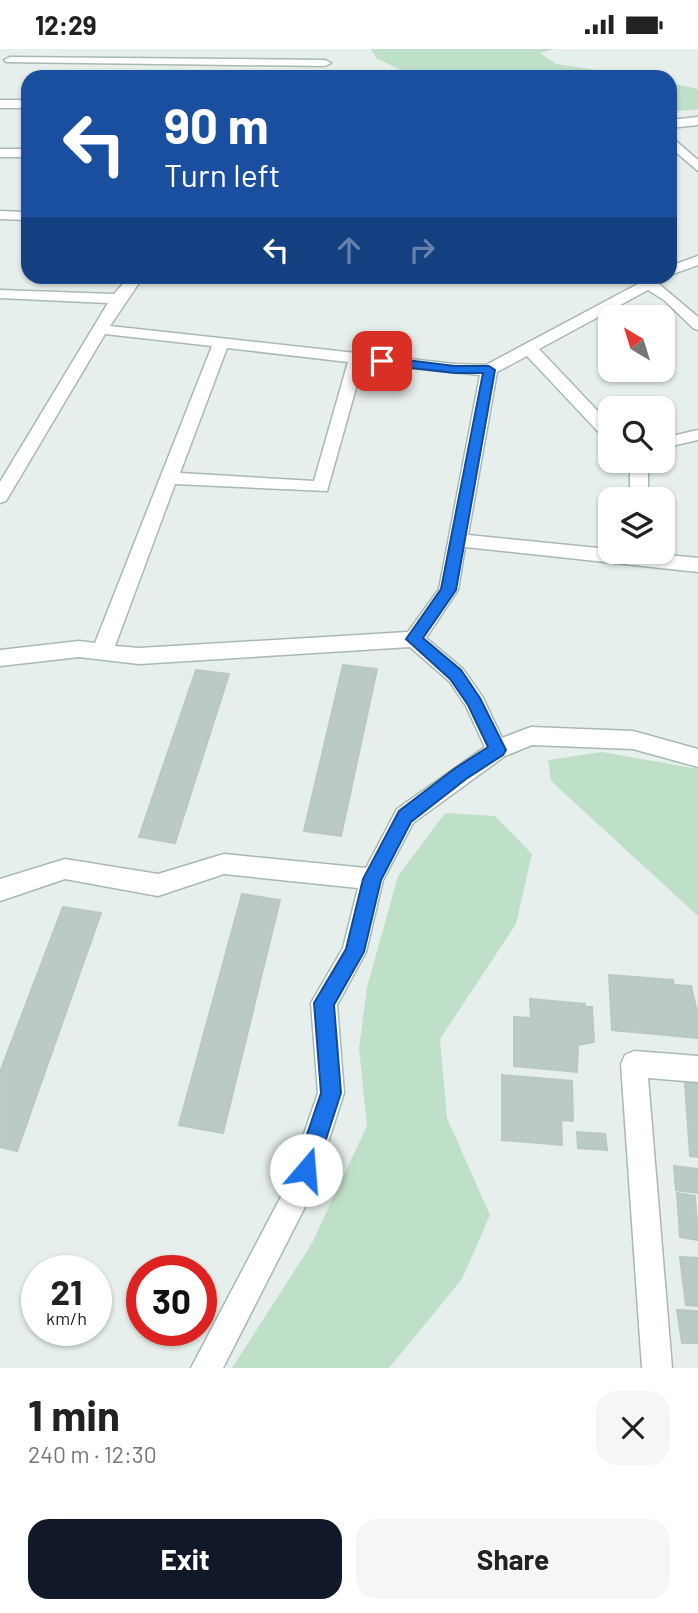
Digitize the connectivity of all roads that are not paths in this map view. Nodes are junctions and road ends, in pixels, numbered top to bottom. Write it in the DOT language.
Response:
graph roads {
  1 [pos="21,49"];
  2 [pos="334,49"];
  3 [pos="10,60"];
  4 [pos="325,63"];
  5 [pos="318,70"];
  6 [pos="0,73"];
  7 [pos="0,104"];
  8 [pos="21,104"];
  9 [pos="698,121"];
  10 [pos="677,123"];
  11 [pos="677,147"];
  12 [pos="0,153"];
  13 [pos="21,153"];
  14 [pos="698,167"];
  15 [pos="0,215"];
  16 [pos="21,216"];
  17 [pos="698,260"];
  18 [pos="677,268"];
  19 [pos="69,284"];
  20 [pos="130,284"];
  21 [pos="647,284"];
  22 [pos="658,284"];
  23 [pos="0,294"];
  24 [pos="63,296"];
  25 [pos="118,299"];
  26 [pos="698,325"];
  27 [pos="99,329"];
  28 [pos="221,343"];
  29 [pos="528,349"];
  30 [pos="357,358"];
  31 [pos="489,370"];
  32 [pos="598,421"];
  33 [pos="698,435"];
  34 [pos="675,440"];
  35 [pos="169,478"];
  36 [pos="0,496"];
  37 [pos="458,540"];
  38 [pos="598,552"];
  39 [pos="675,561"];
  40 [pos="698,565"];
  41 [pos="414,639"];
  42 [pos="102,652"];
  43 [pos="0,658"];
  44 [pos="498,750"];
  45 [pos="698,758"];
  46 [pos="372,879"];
  47 [pos="0,890"];
  48 [pos="698,1069"];
  49 [pos="206,1368"];
  50 [pos="657,1368"];
  1 -- 3 [label="street"];
  2 -- 4 [label="street"];
  3 -- 4 [label="street"];
  3 -- 6 [label="street"];
  4 -- 5 [label="street"];
  7 -- 8 [label="street"];
  9 -- 10 [label="street"];
  11 -- 14 [label="street"];
  12 -- 13 [label="street"];
  15 -- 16 [label="street"];
  17 -- 18 [label="street"];
  19 -- 24 [label="street"];
  20 -- 25 [label="street"];
  21 -- 29 [label="street"];
  22 -- 26 [label="street"];
  23 -- 24 [label="street"];
  24 -- 25 [label="street"];
  25 -- 27 [label="street"];
  27 -- 28 [label="street"];
  27 -- 36 [label="street"];
  28 -- 30 [label="street"];
  28 -- 35 [label="street"];
  29 -- 31 [label="street"];
  29 -- 32 [label="street"];
  30 -- 31 [label="street"];
  30 -- 35 [label="street"];
  31 -- 37 [label="street"];
  33 -- 34 [label="street"];
  35 -- 42 [label="street"];
  37 -- 38 [label="street"];
  37 -- 41 [label="street"];
  39 -- 40 [label="street"];
  41 -- 42 [label="street"];
  41 -- 44 [label="street"];
  42 -- 43 [label="street"];
  44 -- 45 [label="street"];
  44 -- 46 [label="street"];
  46 -- 47 [label="street"];
  46 -- 49 [label="street"];
  48 -- 50 [label="street"];
}
